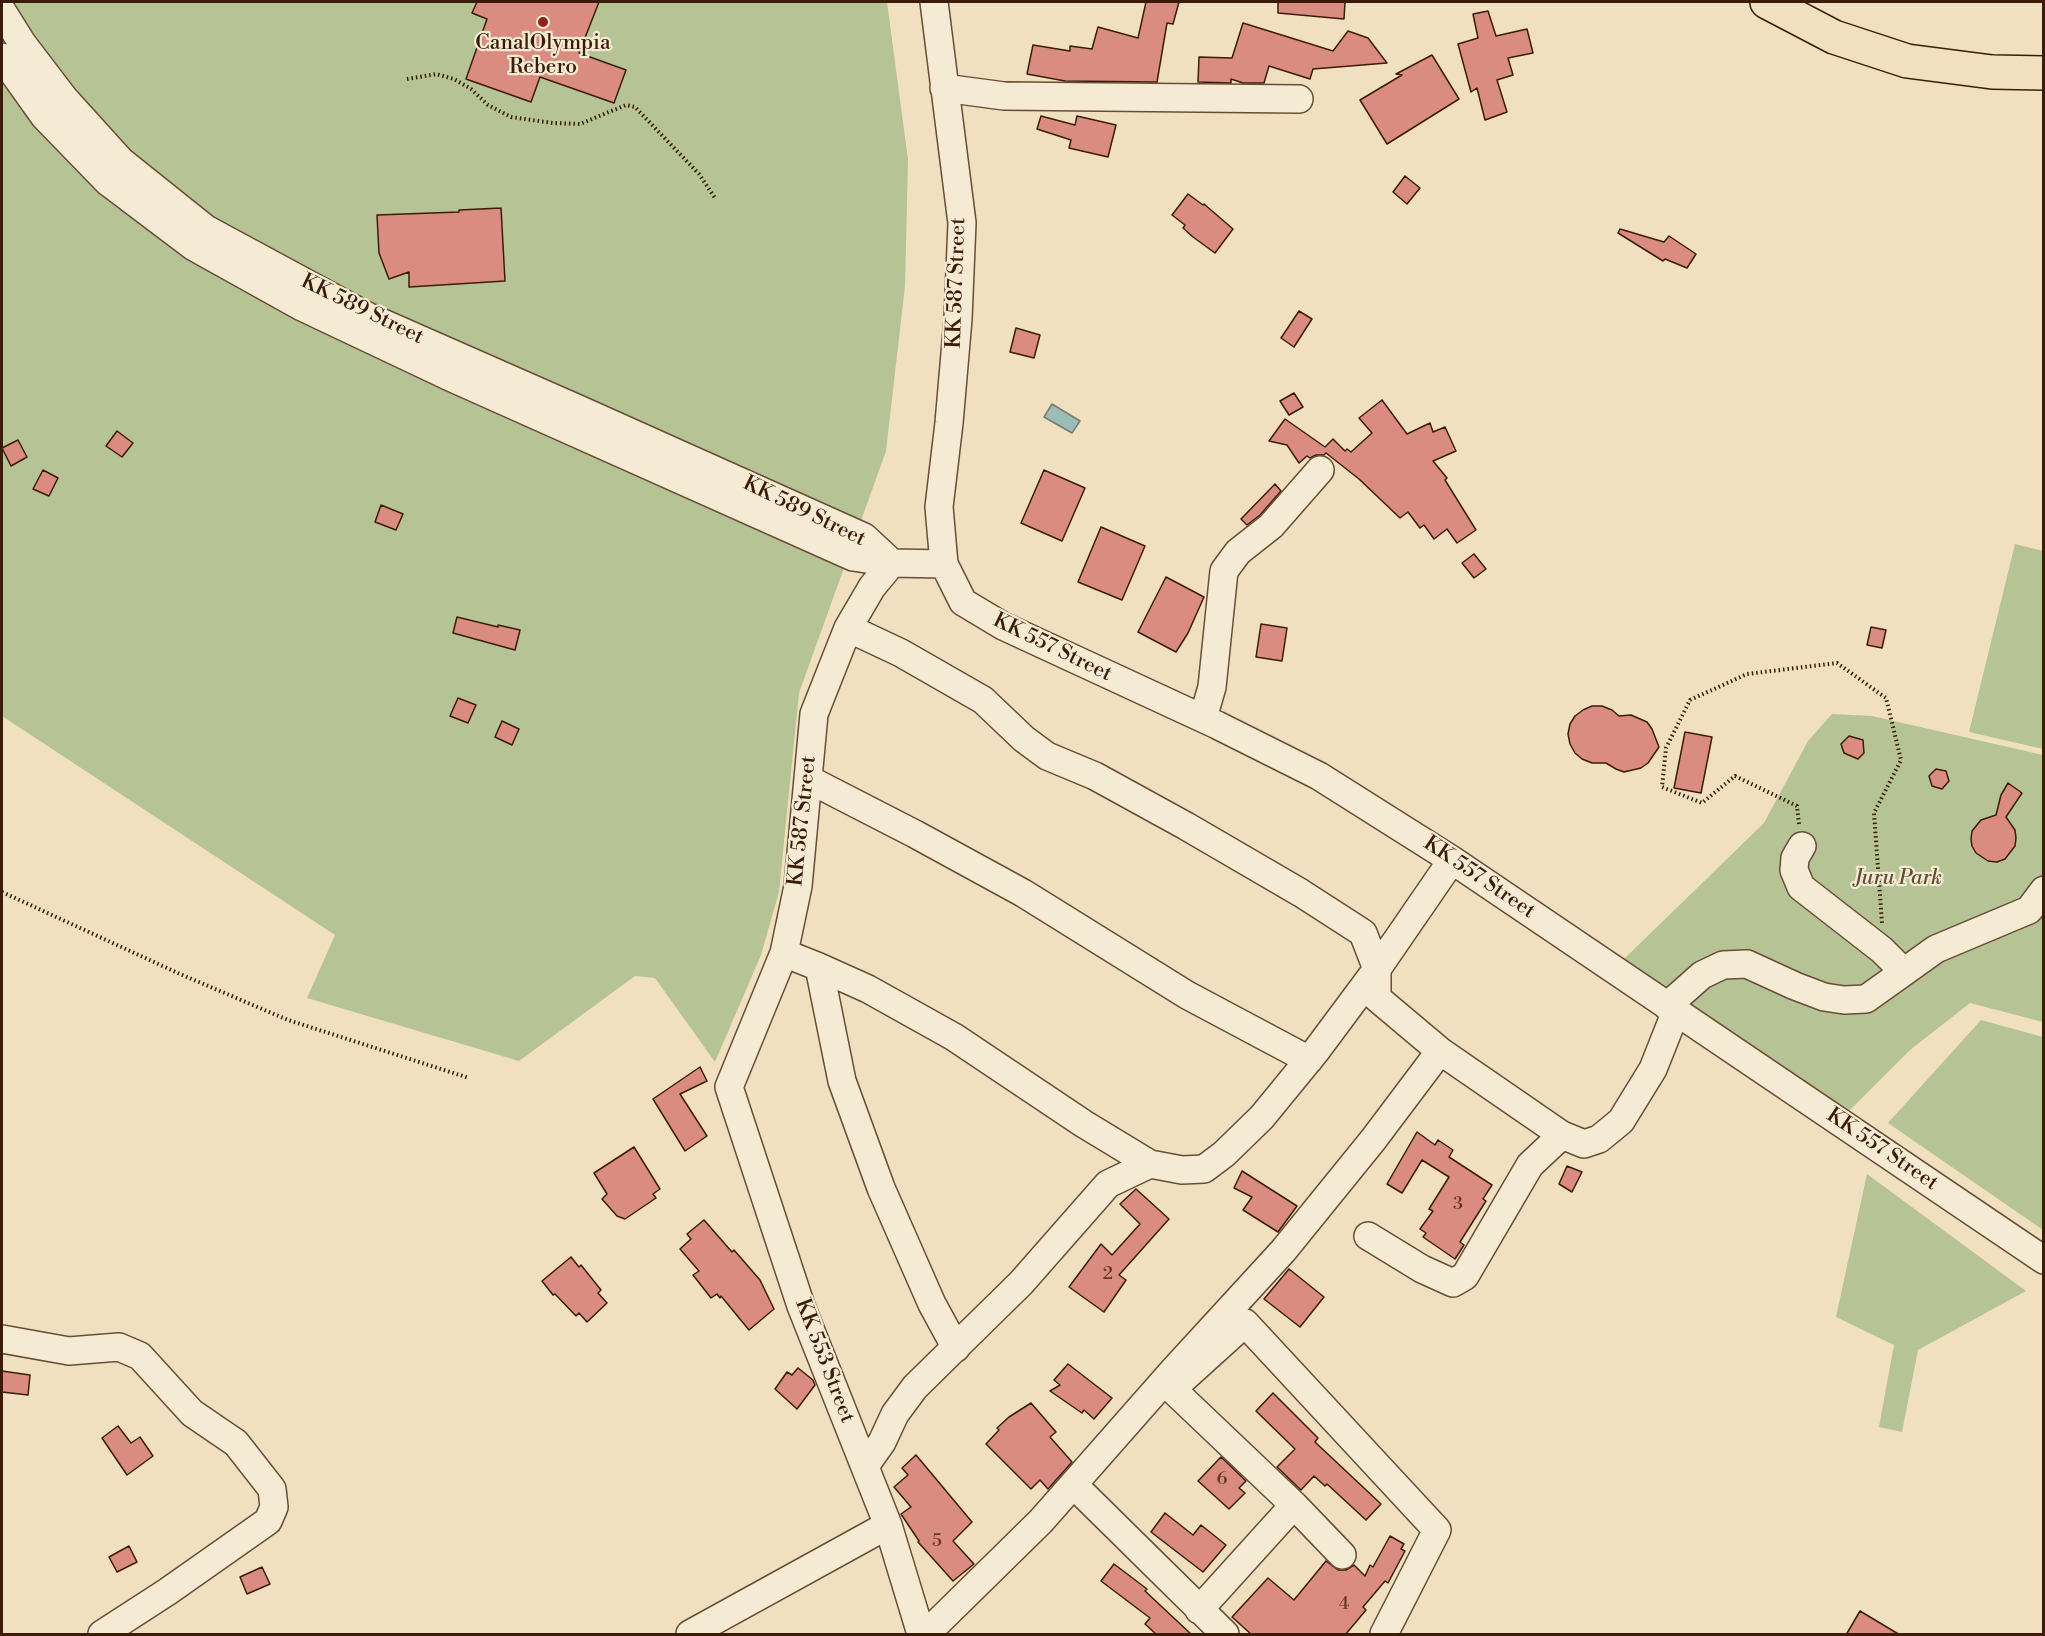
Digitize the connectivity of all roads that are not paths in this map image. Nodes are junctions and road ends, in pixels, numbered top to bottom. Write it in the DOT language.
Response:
graph roads {
  1 [pos="934,2"];
  2 [pos="1767,2"];
  3 [pos="2,11"];
  4 [pos="2,57"];
  5 [pos="2043,74"];
  6 [pos="944,88"];
  7 [pos="1299,99"];
  8 [pos="1320,470"];
  9 [pos="892,563"];
  10 [pos="944,564"];
  11 [pos="848,628"];
  12 [pos="1203,718"];
  13 [pos="808,779"];
  14 [pos="1802,846"];
  15 [pos="1452,860"];
  16 [pos="2043,890"];
  17 [pos="784,953"];
  18 [pos="819,967"];
  19 [pos="1377,969"];
  20 [pos="1904,972"];
  21 [pos="1672,1009"];
  22 [pos="1440,1051"];
  23 [pos="1309,1060"];
  24 [pos="729,1087"];
  25 [pos="1562,1135"];
  26 [pos="1150,1164"];
  27 [pos="1368,1236"];
  28 [pos="2043,1260"];
  29 [pos="2,1339"];
  30 [pos="956,1348"];
  31 [pos="865,1466"];
  32 [pos="1083,1494"];
  33 [pos="1294,1505"];
  34 [pos="888,1525"];
  35 [pos="1342,1554"];
  36 [pos="1199,1610"];
  37 [pos="1225,1634"];
  38 [pos="102,1635"];
  39 [pos="690,1635"];
  40 [pos="921,1635"];
  41 [pos="927,1635"];
  42 [pos="1383,1635"];
  1 -- 6 [label="street, KK 587 Street"];
  2 -- 5 [label="main road"];
  3 -- 9 [label="street, KK 589 Street"];
  4 -- 9 [label="street, KK 589 Street"];
  6 -- 7 [label="street"];
  6 -- 10 [label="street, KK 587 Street"];
  8 -- 12 [label="street"];
  9 -- 10 [label="street"];
  9 -- 11 [label="street, KK 587 Street"];
  10 -- 12 [label="street, KK 557 Street"];
  11 -- 13 [label="street, KK 587 Street"];
  11 -- 19 [label="street"];
  12 -- 15 [label="street, KK 557 Street"];
  13 -- 17 [label="street, KK 587 Street"];
  13 -- 23 [label="street"];
  14 -- 20 [label="street"];
  15 -- 19 [label="street"];
  15 -- 21 [label="street, KK 557 Street"];
  16 -- 20 [label="street"];
  17 -- 18 [label="street"];
  17 -- 24 [label="street, KK 587 Street"];
  18 -- 26 [label="street"];
  18 -- 30 [label="street"];
  19 -- 22 [label="street"];
  19 -- 23 [label="street"];
  20 -- 21 [label="street"];
  21 -- 25 [label="street"];
  21 -- 28 [label="street, KK 557 Street"];
  22 -- 25 [label="street"];
  22 -- 41 [label="street"];
  23 -- 26 [label="street"];
  24 -- 31 [label="street, KK 553 Street"];
  25 -- 27 [label="street"];
  26 -- 30 [label="street"];
  29 -- 38 [label="street"];
  30 -- 31 [label="street"];
  31 -- 34 [label="street, KK 553 Street"];
  32 -- 36 [label="street"];
  33 -- 35 [label="street"];
  33 -- 36 [label="street"];
  33 -- 42 [label="street"];
  34 -- 39 [label="street"];
  34 -- 40 [label="street, KK 553 Street"];
  36 -- 37 [label="street"];
}
